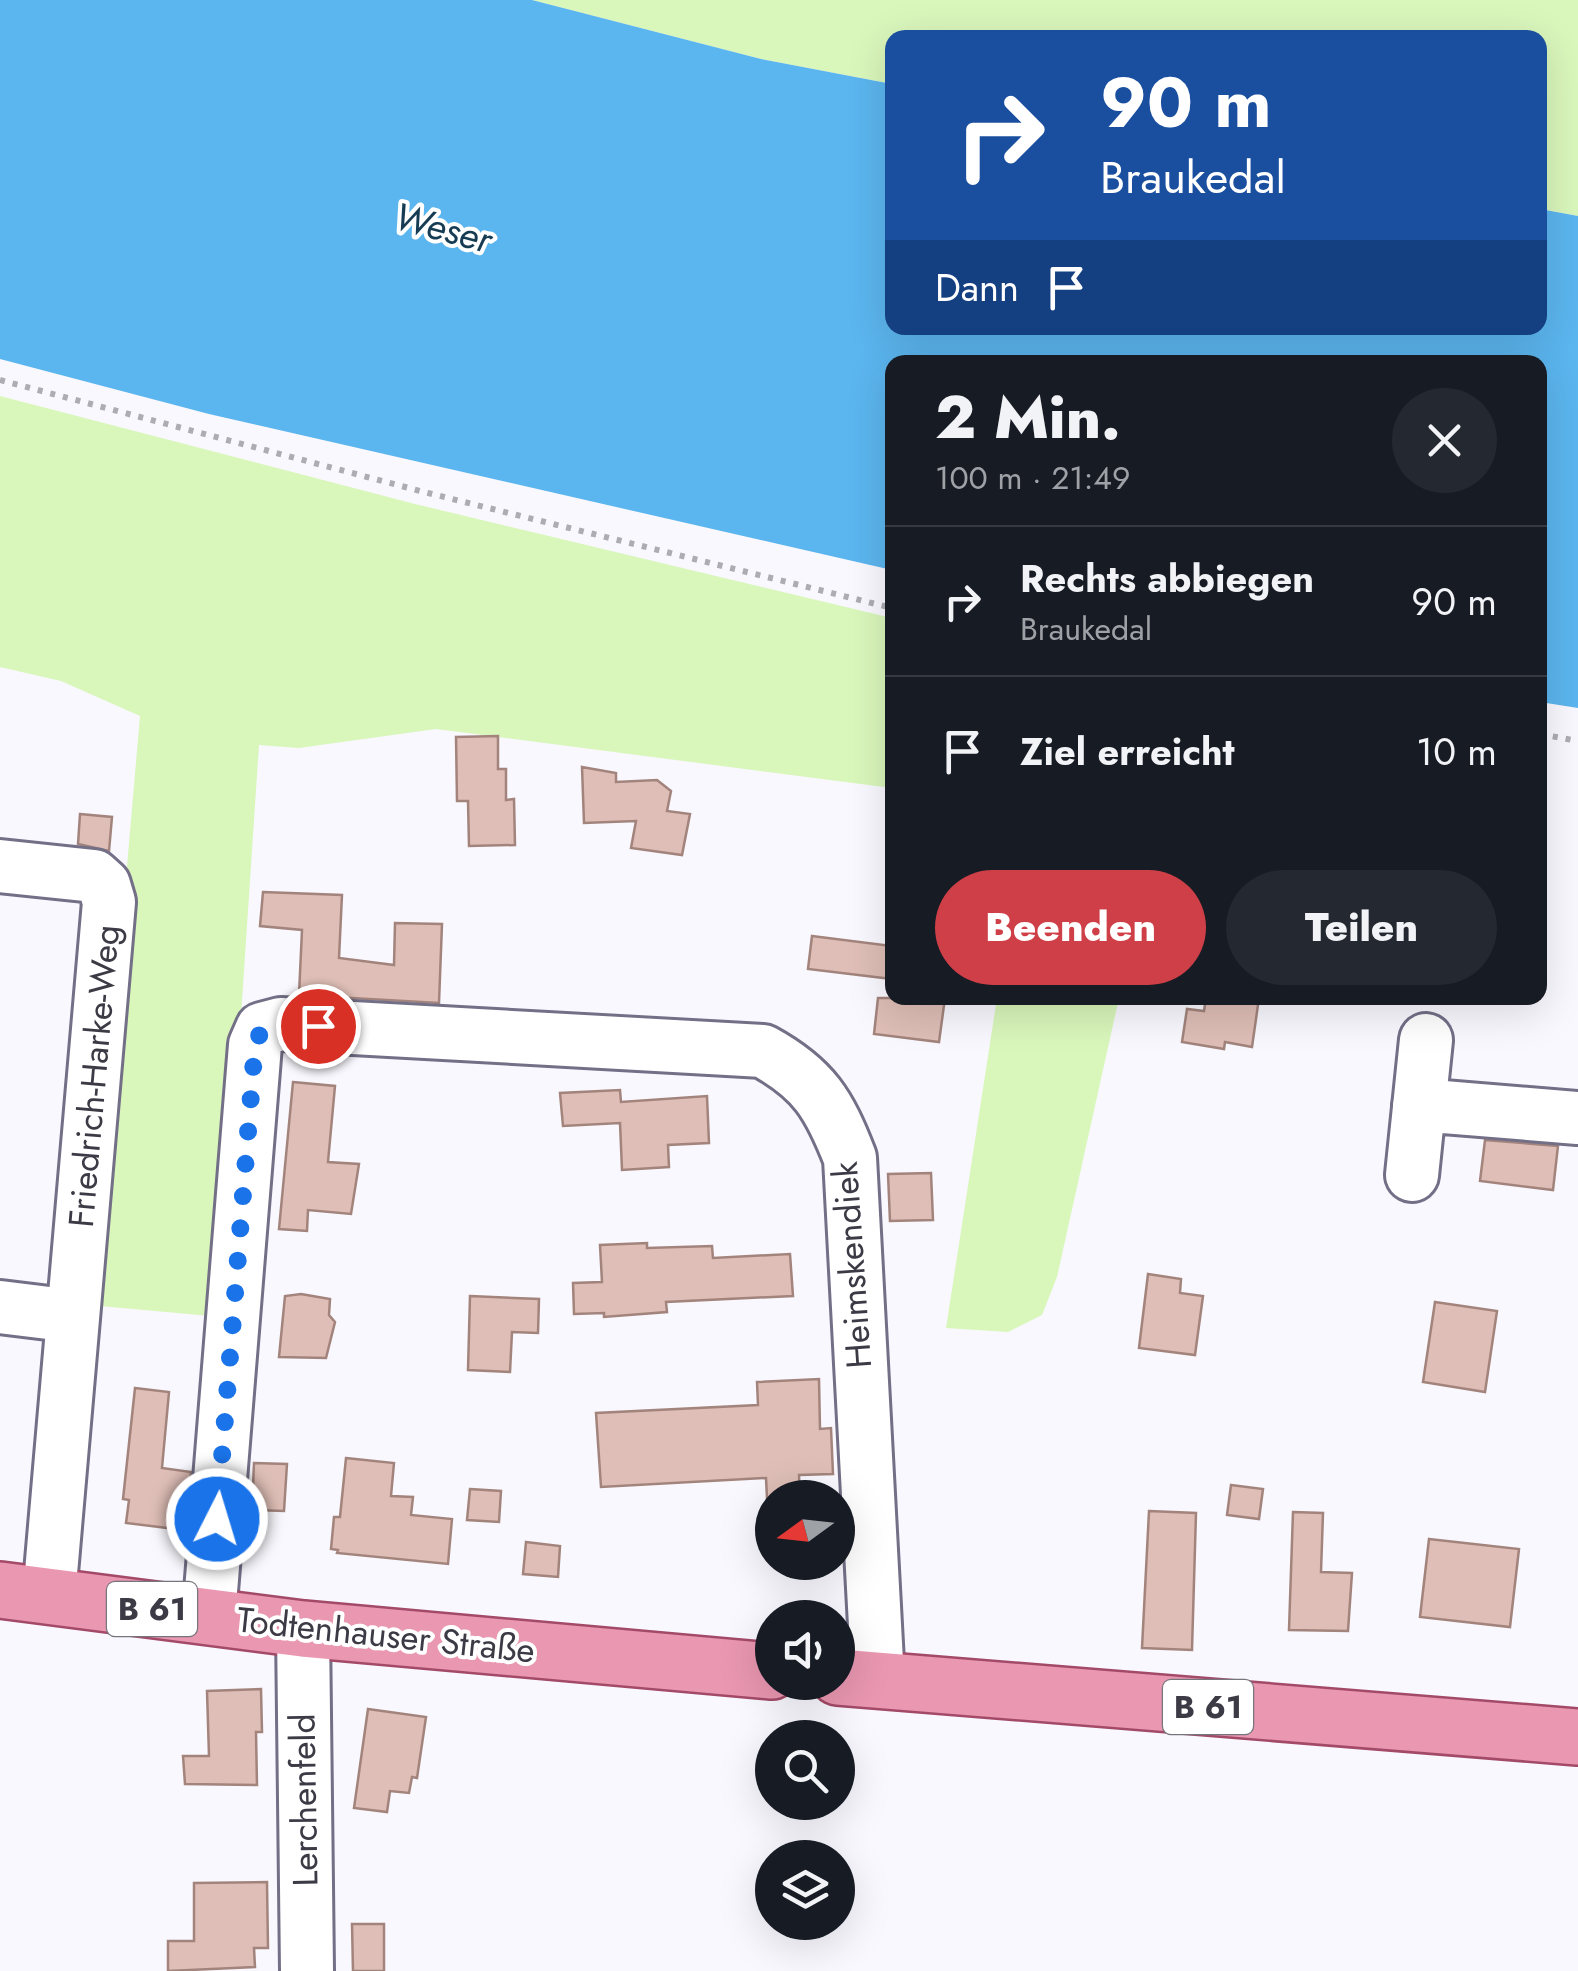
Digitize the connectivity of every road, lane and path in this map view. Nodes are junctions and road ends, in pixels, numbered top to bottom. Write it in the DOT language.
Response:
graph roads {
  1 [pos="0,380"];
  2 [pos="885,606"];
  3 [pos="1547,735"];
  4 [pos="1578,741"];
  5 [pos="0,866"];
  6 [pos="1426,1040"];
  7 [pos="1419,1106"];
  8 [pos="1578,1118"];
  9 [pos="1412,1175"];
  10 [pos="0,1307"];
  11 [pos="74,1316"];
  12 [pos="25,1593"];
  13 [pos="209,1616"];
  14 [pos="303,1629"];
  15 [pos="755,1669"];
  16 [pos="858,1679"];
  17 [pos="1578,1737"];
  18 [pos="306,1971"];
  1 -- 2 [label="path"];
  3 -- 4 [label="path"];
  5 -- 11 [label="street, Friedrich-Harke-Weg"];
  6 -- 7 [label="street"];
  7 -- 8 [label="street"];
  7 -- 9 [label="street"];
  10 -- 11 [label="street"];
  11 -- 12 [label="street, Friedrich-Harke-Weg"];
  12 -- 13 [label="main road, Todtenhauser Straße / B 61"];
  13 -- 14 [label="main road, Todtenhauser Straße / B 61"];
  13 -- 16 [label="street, Heimskendiek"];
  14 -- 15 [label="main road, Todtenhauser Straße / B 61"];
  14 -- 18 [label="street, Lerchenfeld"];
  16 -- 17 [label="main road, B 61"];
}
